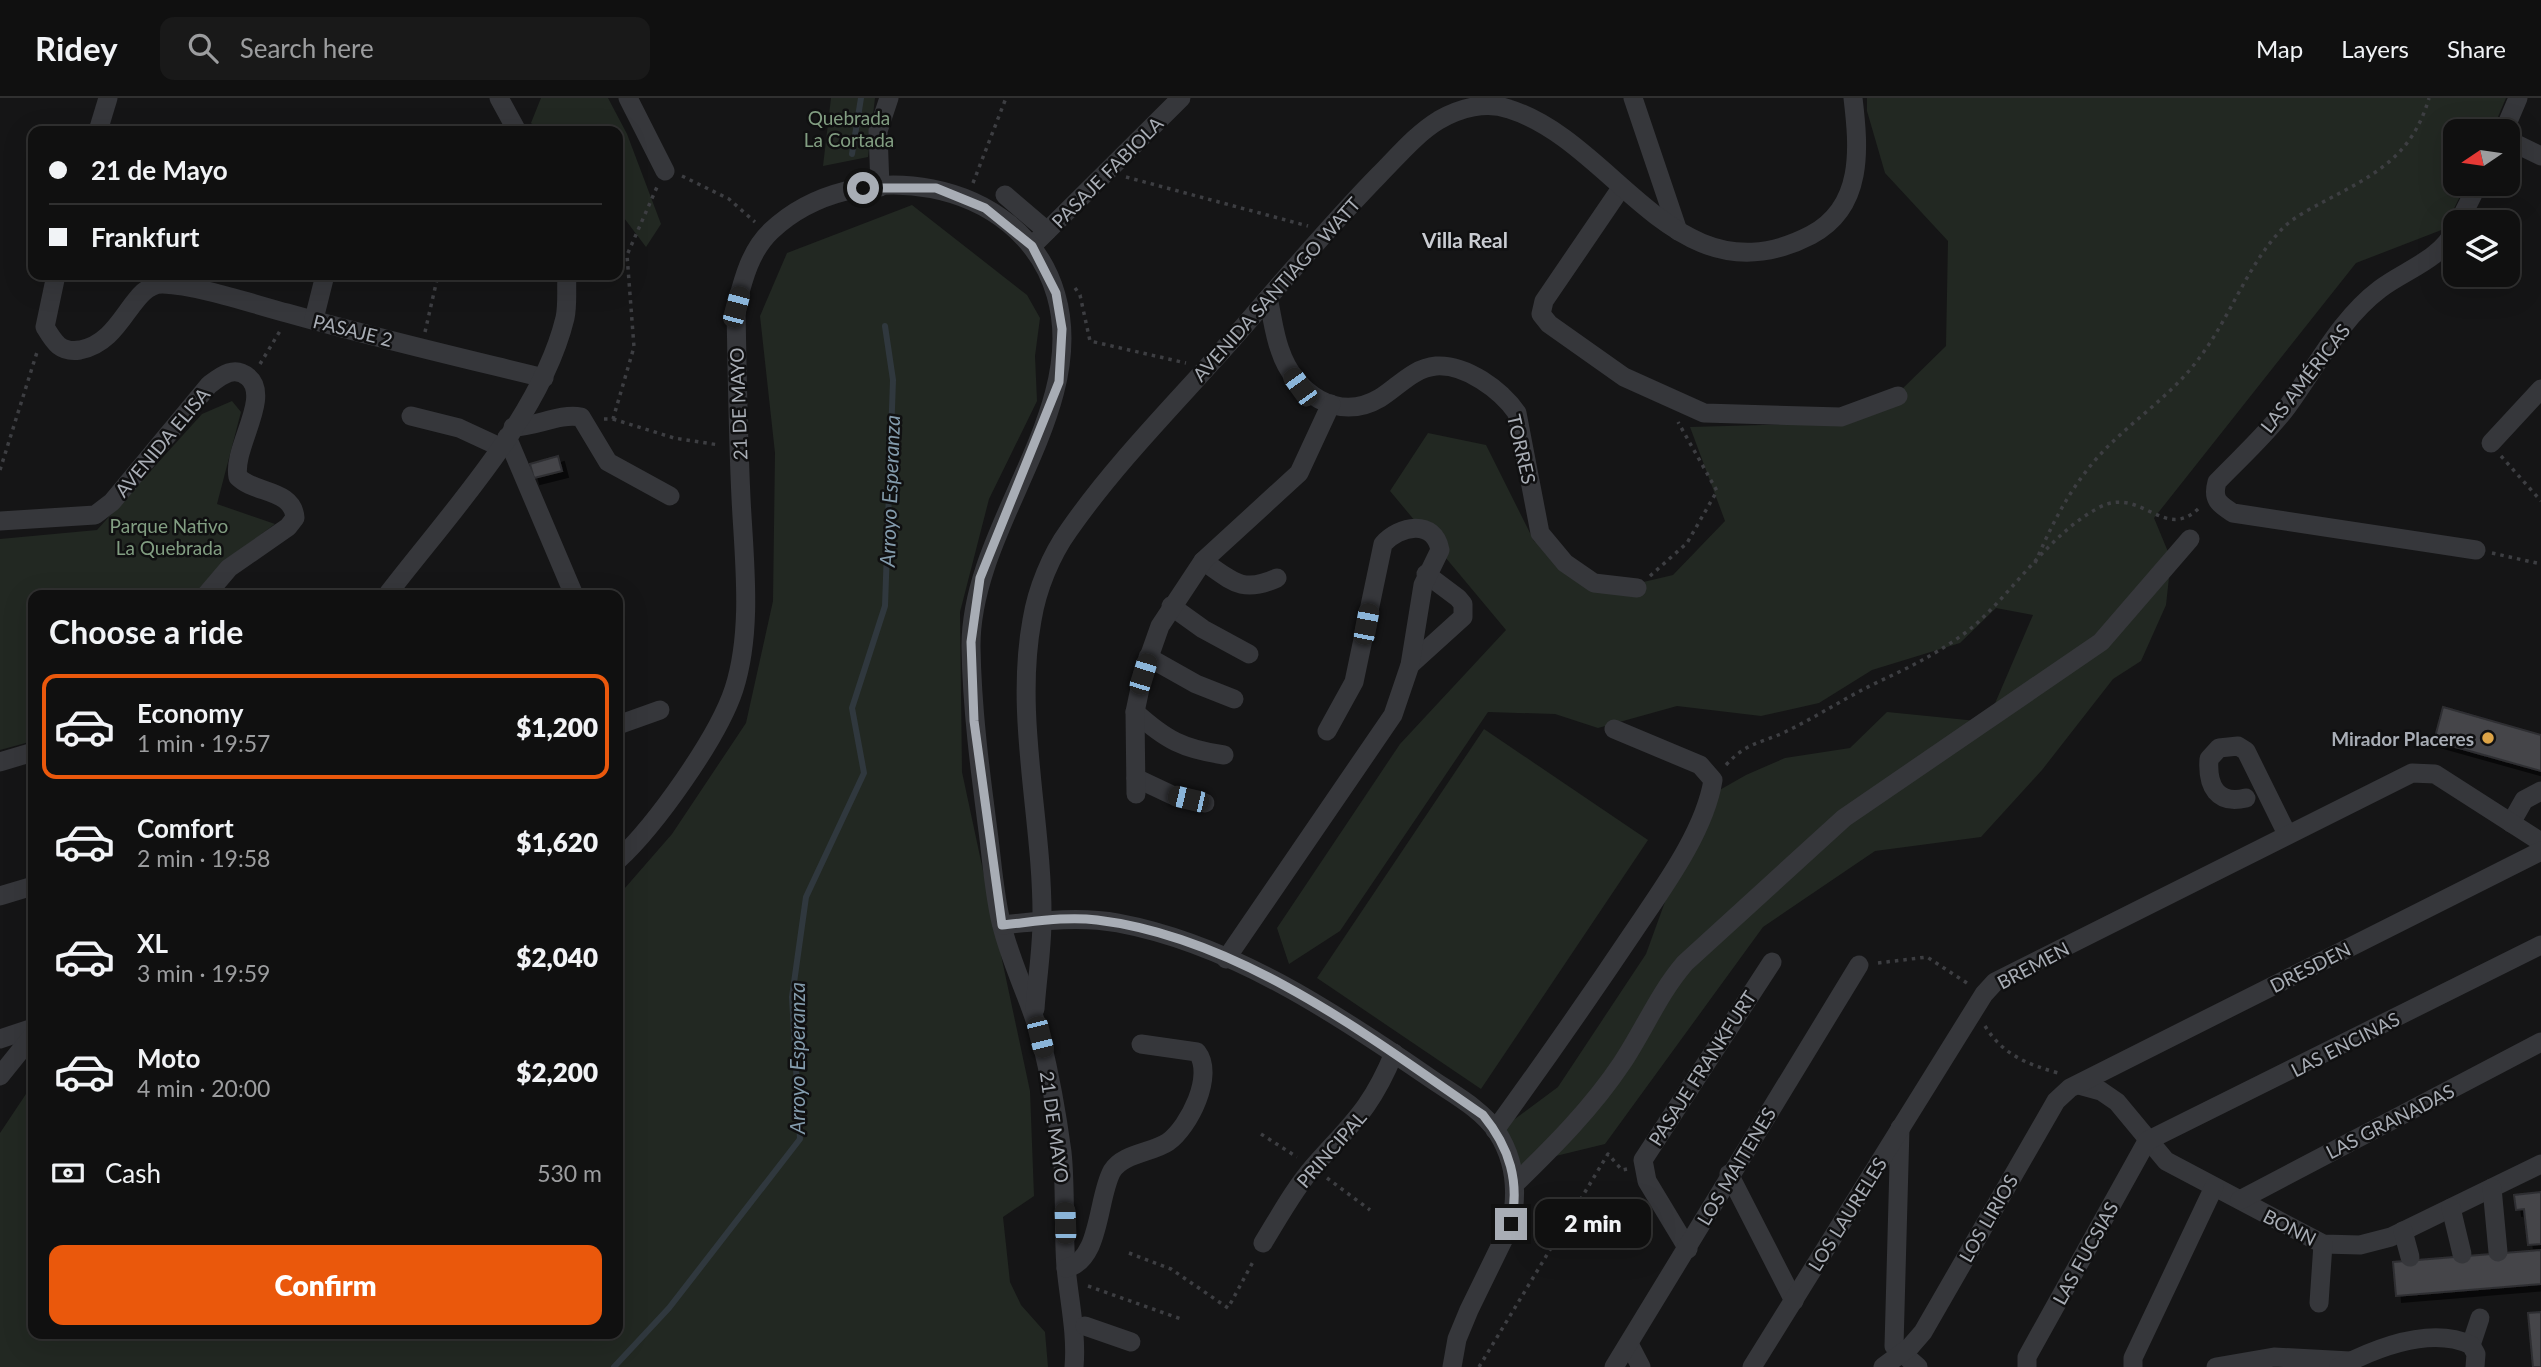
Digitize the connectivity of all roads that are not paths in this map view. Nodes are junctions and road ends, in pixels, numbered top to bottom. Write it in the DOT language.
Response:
graph roads {
  1 [pos="108,98"];
  2 [pos="499,98"];
  3 [pos="628,98"];
  4 [pos="889,98"];
  5 [pos="1181,98"];
  6 [pos="1633,98"];
  7 [pos="1853,98"];
  8 [pos="2518,98"];
  9 [pos="2509,119"];
  10 [pos="100,126"];
  11 [pos="514,126"];
  12 [pos="2520,145"];
  13 [pos="2541,156"];
  14 [pos="665,171"];
  15 [pos="880,187"];
  16 [pos="1621,188"];
  17 [pos="1005,195"];
  18 [pos="1047,231"];
  19 [pos="1678,231"];
  20 [pos="1032,246"];
  21 [pos="2443,246"];
  22 [pos="55,280"];
  23 [pos="324,280"];
  24 [pos="567,280"];
  25 [pos="1268,298"];
  26 [pos="314,319"];
  27 [pos="1247,322"];
  28 [pos="1279,348"];
  29 [pos="544,378"];
  30 [pos="2541,389"];
  31 [pos="1898,396"];
  32 [pos="1331,404"];
  33 [pos="411,416"];
  34 [pos="507,437"];
  35 [pos="2491,443"];
  36 [pos="670,496"];
  37 [pos="0,521"];
  38 [pos="2190,539"];
  39 [pos="2476,550"];
  40 [pos="1203,561"];
  41 [pos="1426,574"];
  42 [pos="1277,578"];
  43 [pos="1637,588"];
  44 [pos="210,590"];
  45 [pos="391,590"];
  46 [pos="572,590"];
  47 [pos="1171,606"];
  48 [pos="1249,654"];
  49 [pos="1148,657"];
  50 [pos="1410,665"];
  51 [pos="1234,699"];
  52 [pos="660,710"];
  53 [pos="1135,712"];
  54 [pos="623,723"];
  55 [pos="1614,729"];
  56 [pos="1327,731"];
  57 [pos="28,754"];
  58 [pos="1224,755"];
  59 [pos="0,762"];
  60 [pos="2541,791"];
  61 [pos="2246,798"];
  62 [pos="1205,803"];
  63 [pos="2511,823"];
  64 [pos="2287,834"];
  65 [pos="2541,842"];
  66 [pos="2541,851"];
  67 [pos="623,854"];
  68 [pos="28,888"];
  69 [pos="0,896"];
  70 [pos="1042,920"];
  71 [pos="1002,925"];
  72 [pos="2541,945"];
  73 [pos="1226,959"];
  74 [pos="1772,962"];
  75 [pos="1859,965"];
  76 [pos="1034,1016"];
  77 [pos="28,1030"];
  78 [pos="0,1039"];
  79 [pos="28,1041"];
  80 [pos="2541,1042"];
  81 [pos="1141,1044"];
  82 [pos="1394,1053"];
  83 [pos="2109,1068"];
  84 [pos="0,1076"];
  85 [pos="2079,1085"];
  86 [pos="2137,1123"];
  87 [pos="1900,1127"];
  88 [pos="1495,1130"];
  89 [pos="2147,1141"];
  90 [pos="2541,1164"];
  91 [pos="1729,1174"];
  92 [pos="1515,1184"];
  93 [pos="2214,1186"];
  94 [pos="2492,1188"];
  95 [pos="2239,1200"];
  96 [pos="2451,1208"];
  97 [pos="2403,1231"];
  98 [pos="1263,1243"];
  99 [pos="2323,1244"];
  100 [pos="1688,1249"];
  101 [pos="2498,1252"];
  102 [pos="2462,1254"];
  103 [pos="2410,1257"];
  104 [pos="1067,1273"];
  105 [pos="1794,1301"];
  106 [pos="2319,1303"];
  107 [pos="2480,1318"];
  108 [pos="1131,1342"];
  109 [pos="1629,1344"];
  110 [pos="2471,1345"];
  111 [pos="1899,1353"];
  112 [pos="1074,1363"];
  113 [pos="2345,1364"];
  114 [pos="1452,1367"];
  115 [pos="1614,1367"];
  116 [pos="1641,1367"];
  117 [pos="1752,1367"];
  118 [pos="1883,1367"];
  119 [pos="1918,1367"];
  120 [pos="2026,1367"];
  121 [pos="2133,1367"];
  122 [pos="2216,1367"];
  123 [pos="2475,1367"];
  1 -- 10 [label="street"];
  2 -- 11 [label="street"];
  3 -- 14 [label="street"];
  4 -- 15 [label="street"];
  5 -- 18 [label="street, PASAJE FABIOLA"];
  6 -- 19 [label="street"];
  7 -- 19 [label="street, AVENIDA SANTIAGO WATT"];
  8 -- 9 [label="street"];
  12 -- 13 [label="street"];
  15 -- 20 [label="street, 21 DE MAYO"];
  15 -- 67 [label="street, 21 DE MAYO"];
  16 -- 19 [label="street, AVENIDA SANTIAGO WATT"];
  16 -- 25 [label="street, AVENIDA SANTIAGO WATT"];
  16 -- 31 [label="street"];
  17 -- 18 [label="street"];
  18 -- 20 [label="street, PASAJE FABIOLA"];
  20 -- 71 [label="street, 21 DE MAYO"];
  21 -- 39 [label="street, LAS AMÉRICAS"];
  22 -- 26 [label="street, PASAJE 2"];
  23 -- 26 [label="street"];
  24 -- 29 [label="street"];
  25 -- 27 [label="street, AVENIDA SANTIAGO WATT"];
  25 -- 28 [label="street, TORRES"];
  26 -- 29 [label="street, PASAJE 2"];
  27 -- 28 [label="street, TORRES"];
  27 -- 70 [label="street, AVENIDA SANTIAGO WATT"];
  28 -- 32 [label="street, TORRES"];
  29 -- 34 [label="street"];
  30 -- 35 [label="street"];
  32 -- 40 [label="street"];
  32 -- 43 [label="street, TORRES"];
  33 -- 34 [label="street"];
  34 -- 36 [label="street"];
  34 -- 45 [label="street"];
  34 -- 46 [label="street"];
  37 -- 44 [label="street, AVENIDA ELISA"];
  38 -- 92 [label="street"];
  40 -- 42 [label="street"];
  40 -- 47 [label="street"];
  41 -- 50 [label="street"];
  41 -- 50 [label="street"];
  41 -- 56 [label="street"];
  47 -- 48 [label="street"];
  47 -- 49 [label="street"];
  49 -- 51 [label="street"];
  49 -- 53 [label="street"];
  50 -- 73 [label="street"];
  52 -- 54 [label="street"];
  53 -- 58 [label="street"];
  53 -- 62 [label="street"];
  55 -- 88 [label="street"];
  57 -- 59 [label="street"];
  60 -- 63 [label="street"];
  61 -- 64 [label="street"];
  63 -- 64 [label="street, BREMEN"];
  63 -- 65 [label="street"];
  64 -- 87 [label="street, BREMEN"];
  66 -- 83 [label="street, DRESDEN"];
  68 -- 69 [label="street"];
  70 -- 71 [label="street"];
  70 -- 73 [label="street"];
  70 -- 76 [label="street, AVENIDA SANTIAGO WATT"];
  71 -- 76 [label="street, 21 DE MAYO"];
  72 -- 89 [label="street, LAS ENCINAS"];
  73 -- 82 [label="street"];
  74 -- 100 [label="street, PASAJE FRANKFURT"];
  75 -- 91 [label="street, LOS MAITENES"];
  76 -- 104 [label="street, 21 DE MAYO"];
  77 -- 78 [label="street"];
  79 -- 84 [label="street"];
  80 -- 95 [label="street, LAS GRANADAS"];
  81 -- 104 [label="street"];
  82 -- 88 [label="street"];
  82 -- 98 [label="street, PRINCIPAL"];
  83 -- 85 [label="street, DRESDEN"];
  83 -- 86 [label="street, BONN"];
  85 -- 86 [label="street, BONN"];
  85 -- 111 [label="street, LOS LIRIOS"];
  86 -- 89 [label="street, BONN"];
  87 -- 105 [label="street, LOS LAURELES"];
  87 -- 111 [label="street"];
  88 -- 92 [label="street"];
  89 -- 93 [label="street, BONN"];
  89 -- 120 [label="street, LAS FUCSIAS"];
  90 -- 94 [label="street, BONN"];
  91 -- 100 [label="street, LOS MAITENES"];
  91 -- 105 [label="street, LOS LAURELES"];
  92 -- 114 [label="street"];
  93 -- 95 [label="street, BONN"];
  93 -- 121 [label="street"];
  94 -- 96 [label="street, BONN"];
  94 -- 101 [label="street"];
  95 -- 99 [label="street, BONN"];
  96 -- 97 [label="street, BONN"];
  96 -- 102 [label="street"];
  97 -- 99 [label="street, BONN"];
  97 -- 103 [label="street"];
  99 -- 106 [label="street"];
  100 -- 109 [label="street, LOS MAITENES"];
  104 -- 112 [label="street, 21 DE MAYO"];
  105 -- 117 [label="street, LOS LAURELES"];
  107 -- 110 [label="street"];
  108 -- 112 [label="street"];
  109 -- 115 [label="street, LOS MAITENES"];
  109 -- 116 [label="street"];
  110 -- 113 [label="street"];
  110 -- 123 [label="street"];
  111 -- 118 [label="street, LOS LIRIOS"];
  111 -- 119 [label="street"];
  113 -- 122 [label="street"];
}
